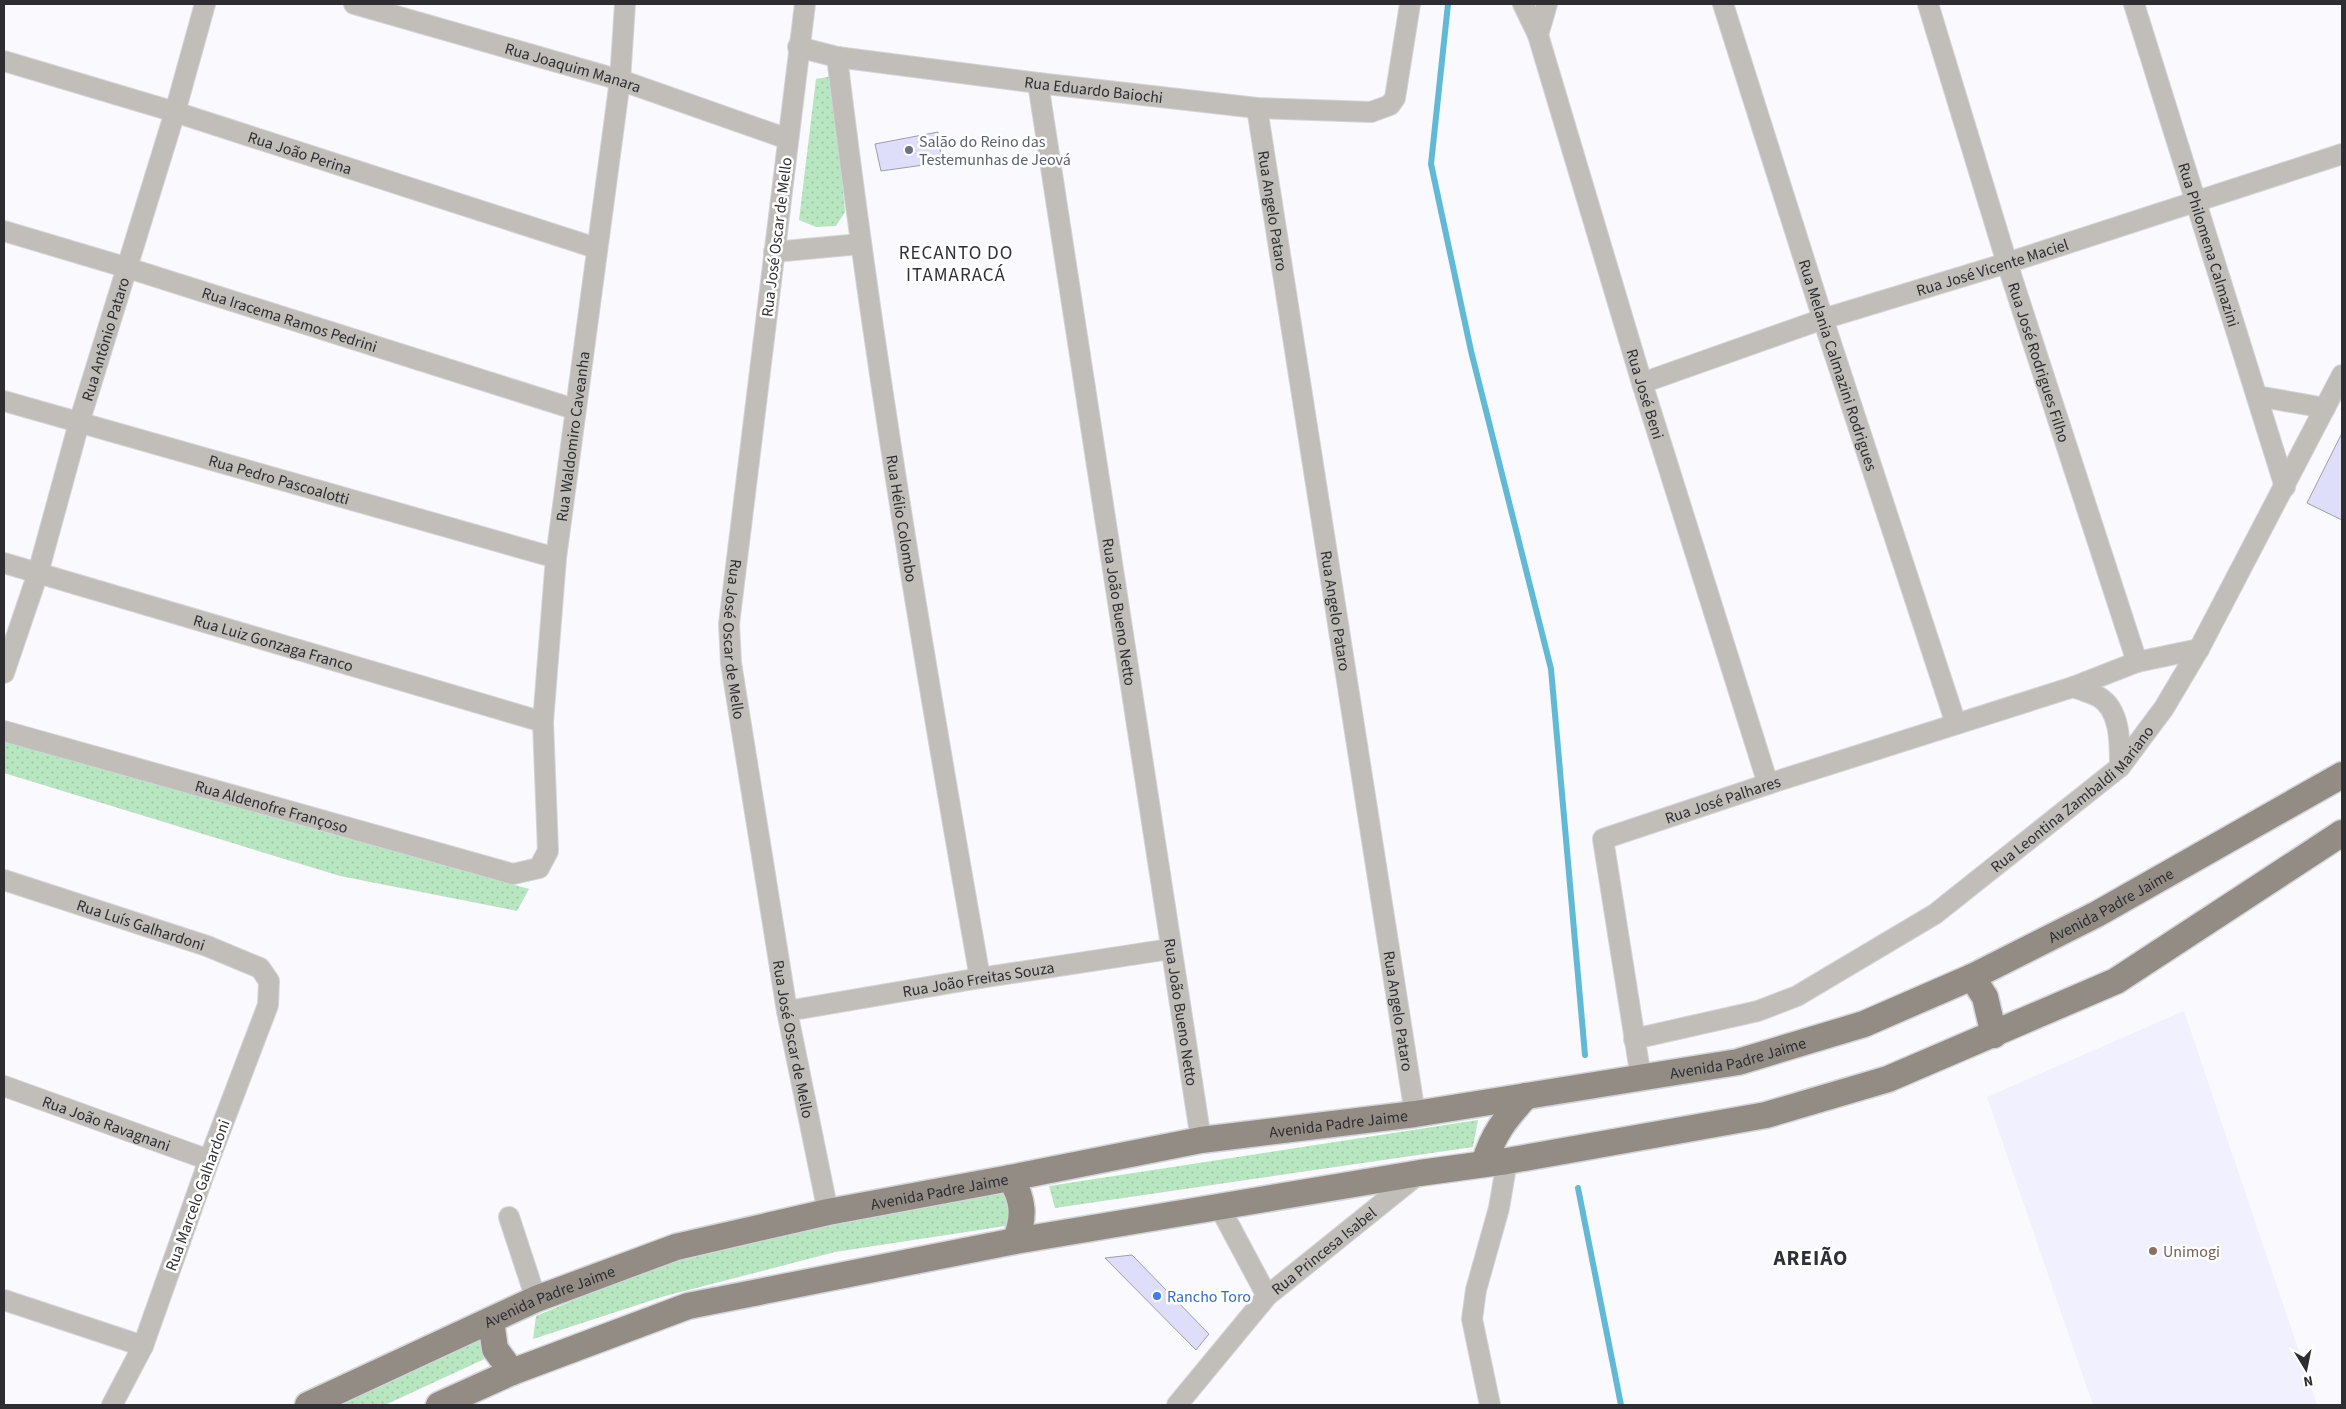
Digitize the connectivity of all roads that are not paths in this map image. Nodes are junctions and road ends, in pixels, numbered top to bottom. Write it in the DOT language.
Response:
graph roads {
  1 [pos="205,4"];
  2 [pos="354,4"];
  3 [pos="626,4"];
  4 [pos="805,4"];
  5 [pos="1410,4"];
  6 [pos="1524,4"];
  7 [pos="1547,4"];
  8 [pos="1723,4"];
  9 [pos="1928,4"];
  10 [pos="2134,4"];
  11 [pos="1538,35"];
  12 [pos="798,46"];
  13 [pos="837,57"];
  14 [pos="4,61"];
  15 [pos="620,80"];
  16 [pos="1038,83"];
  17 [pos="1257,108"];
  18 [pos="175,112"];
  19 [pos="788,139"];
  20 [pos="2342,154"];
  21 [pos="2196,200"];
  22 [pos="4,231"];
  23 [pos="860,244"];
  24 [pos="596,248"];
  25 [pos="774,252"];
  26 [pos="2007,263"];
  27 [pos="128,268"];
  28 [pos="1823,319"];
  29 [pos="2342,375"];
  30 [pos="1642,384"];
  31 [pos="2257,396"];
  32 [pos="4,401"];
  33 [pos="2325,408"];
  34 [pos="574,410"];
  35 [pos="79,423"];
  36 [pos="2285,487"];
  37 [pos="556,558"];
  38 [pos="4,563"];
  39 [pos="38,573"];
  40 [pos="2200,649"];
  41 [pos="2137,662"];
  42 [pos="4,674"];
  43 [pos="2073,687"];
  44 [pos="543,722"];
  45 [pos="1956,724"];
  46 [pos="4,731"];
  47 [pos="2120,767"];
  48 [pos="2342,775"];
  49 [pos="1768,784"];
  50 [pos="2342,833"];
  51 [pos="540,868"];
  52 [pos="4,880"];
  53 [pos="1170,949"];
  54 [pos="1972,977"];
  55 [pos="980,978"];
  56 [pos="269,981"];
  57 [pos="787,1011"];
  58 [pos="1994,1035"];
  59 [pos="1634,1039"];
  60 [pos="1642,1078"];
  61 [pos="4,1086"];
  62 [pos="1526,1096"];
  63 [pos="1414,1114"];
  64 [pos="1201,1140"];
  65 [pos="209,1160"];
  66 [pos="1496,1163"];
  67 [pos="1420,1173"];
  68 [pos="1010,1178"];
  69 [pos="1220,1208"];
  70 [pos="828,1212"];
  71 [pos="509,1218"];
  72 [pos="1015,1241"];
  73 [pos="1267,1296"];
  74 [pos="536,1299"];
  75 [pos="4,1300"];
  76 [pos="491,1321"];
  77 [pos="143,1346"];
  78 [pos="512,1372"];
  79 [pos="112,1405"];
  80 [pos="308,1405"];
  81 [pos="439,1405"];
  82 [pos="1177,1405"];
  83 [pos="1490,1405"];
  1 -- 18 [label="street, Rua Antônio Pataro"];
  2 -- 15 [label="street, Rua Joaquim Manara"];
  3 -- 15 [label="street, Rua Waldomiro Caveanha"];
  4 -- 12 [label="street, Rua José Oscar de Mello"];
  5 -- 17 [label="street, Rua Eduardo Baiochi"];
  6 -- 11 [label="street, Rua José Beni"];
  7 -- 11 [label="street"];
  8 -- 28 [label="street, Rua Melania Calmazini Rodrigues"];
  9 -- 26 [label="street, Rua José Rodrigues Filho"];
  10 -- 21 [label="street, Rua Philomena Calmazini"];
  11 -- 30 [label="street, Rua José Beni"];
  12 -- 13 [label="street, Rua Eduardo Baiochi"];
  12 -- 19 [label="street, Rua José Oscar de Mello"];
  13 -- 16 [label="street, Rua Eduardo Baiochi"];
  13 -- 23 [label="street, Rua Hélio Colombo"];
  14 -- 18 [label="street, Rua João Perina"];
  15 -- 19 [label="street, Rua Joaquim Manara"];
  15 -- 24 [label="street, Rua Waldomiro Caveanha"];
  16 -- 17 [label="street, Rua Eduardo Baiochi"];
  16 -- 53 [label="street, Rua João Bueno Netto"];
  17 -- 63 [label="street, Rua Angelo Pataro"];
  18 -- 24 [label="street, Rua João Perina"];
  18 -- 27 [label="street, Rua Antônio Pataro"];
  19 -- 25 [label="street, Rua José Oscar de Mello"];
  20 -- 21 [label="street, Rua José Vicente Maciel"];
  21 -- 26 [label="street, Rua José Vicente Maciel"];
  21 -- 31 [label="street, Rua Philomena Calmazini"];
  22 -- 27 [label="street, Rua Iracema Ramos Pedrini"];
  23 -- 25 [label="street"];
  23 -- 55 [label="street, Rua Hélio Colombo"];
  24 -- 34 [label="street, Rua Waldomiro Caveanha"];
  25 -- 57 [label="street, Rua José Oscar de Mello"];
  26 -- 28 [label="street, Rua José Vicente Maciel"];
  26 -- 41 [label="street, Rua José Rodrigues Filho"];
  27 -- 34 [label="street, Rua Iracema Ramos Pedrini"];
  27 -- 35 [label="street, Rua Antônio Pataro"];
  28 -- 30 [label="street, Rua José Vicente Maciel"];
  28 -- 45 [label="street, Rua Melania Calmazini Rodrigues"];
  29 -- 33 [label="street, Rua Leontina Zambaldi Mariano"];
  30 -- 49 [label="street, Rua José Beni"];
  31 -- 33 [label="street"];
  31 -- 36 [label="street, Rua Philomena Calmazini"];
  32 -- 35 [label="street, Rua Pedro Pascoalotti"];
  33 -- 36 [label="street, Rua Leontina Zambaldi Mariano"];
  34 -- 37 [label="street, Rua Waldomiro Caveanha"];
  35 -- 37 [label="street, Rua Pedro Pascoalotti"];
  35 -- 39 [label="street, Rua Antônio Pataro"];
  36 -- 40 [label="street, Rua Leontina Zambaldi Mariano"];
  37 -- 44 [label="street, Rua Waldomiro Caveanha"];
  38 -- 39 [label="street, Rua Luiz Gonzaga Franco"];
  39 -- 42 [label="street, Rua Antônio Pataro"];
  39 -- 44 [label="street, Rua Luiz Gonzaga Franco"];
  40 -- 41 [label="street, Rua José Palhares"];
  40 -- 47 [label="street, Rua Leontina Zambaldi Mariano"];
  41 -- 43 [label="street, Rua José Palhares"];
  43 -- 45 [label="street, Rua José Palhares"];
  43 -- 47 [label="street"];
  44 -- 51 [label="street, Rua Waldomiro Caveanha"];
  45 -- 49 [label="street, Rua José Palhares"];
  46 -- 51 [label="street, Rua Aldenofre Françoso"];
  47 -- 59 [label="street, Rua Leontina Zambaldi Mariano"];
  48 -- 54 [label="main road, Avenida Padre Jaime"];
  49 -- 59 [label="street, Rua José Palhares"];
  50 -- 58 [label="main road"];
  52 -- 56 [label="street, Rua Luís Galhardoni"];
  53 -- 55 [label="street, Rua João Freitas Souza"];
  53 -- 64 [label="street, Rua João Bueno Netto"];
  54 -- 58 [label="main road"];
  54 -- 60 [label="main road, Avenida Padre Jaime"];
  55 -- 57 [label="street, Rua João Freitas Souza"];
  56 -- 65 [label="street, Rua Marcelo Galhardoni"];
  57 -- 70 [label="street, Rua José Oscar de Mello"];
  58 -- 66 [label="main road"];
  59 -- 60 [label="street, Rua José Palhares"];
  60 -- 62 [label="main road, Avenida Padre Jaime"];
  61 -- 65 [label="street, Rua João Ravagnani"];
  62 -- 63 [label="main road, Avenida Padre Jaime"];
  62 -- 66 [label="main road"];
  63 -- 64 [label="main road, Avenida Padre Jaime"];
  64 -- 68 [label="main road, Avenida Padre Jaime"];
  65 -- 77 [label="street, Rua Marcelo Galhardoni"];
  66 -- 67 [label="main road"];
  66 -- 83 [label="street"];
  67 -- 69 [label="main road"];
  67 -- 73 [label="street, Rua Princesa Isabel"];
  68 -- 70 [label="main road, Avenida Padre Jaime"];
  68 -- 72 [label="main road"];
  69 -- 72 [label="main road"];
  69 -- 73 [label="street"];
  70 -- 74 [label="main road, Avenida Padre Jaime"];
  71 -- 74 [label="street"];
  72 -- 78 [label="main road"];
  73 -- 82 [label="street, Rua Princesa Isabel"];
  74 -- 76 [label="main road, Avenida Padre Jaime"];
  75 -- 77 [label="street"];
  76 -- 78 [label="main road"];
  76 -- 80 [label="main road, Avenida Padre Jaime"];
  77 -- 79 [label="street, Rua Marcelo Galhardoni"];
  78 -- 81 [label="main road"];
}
